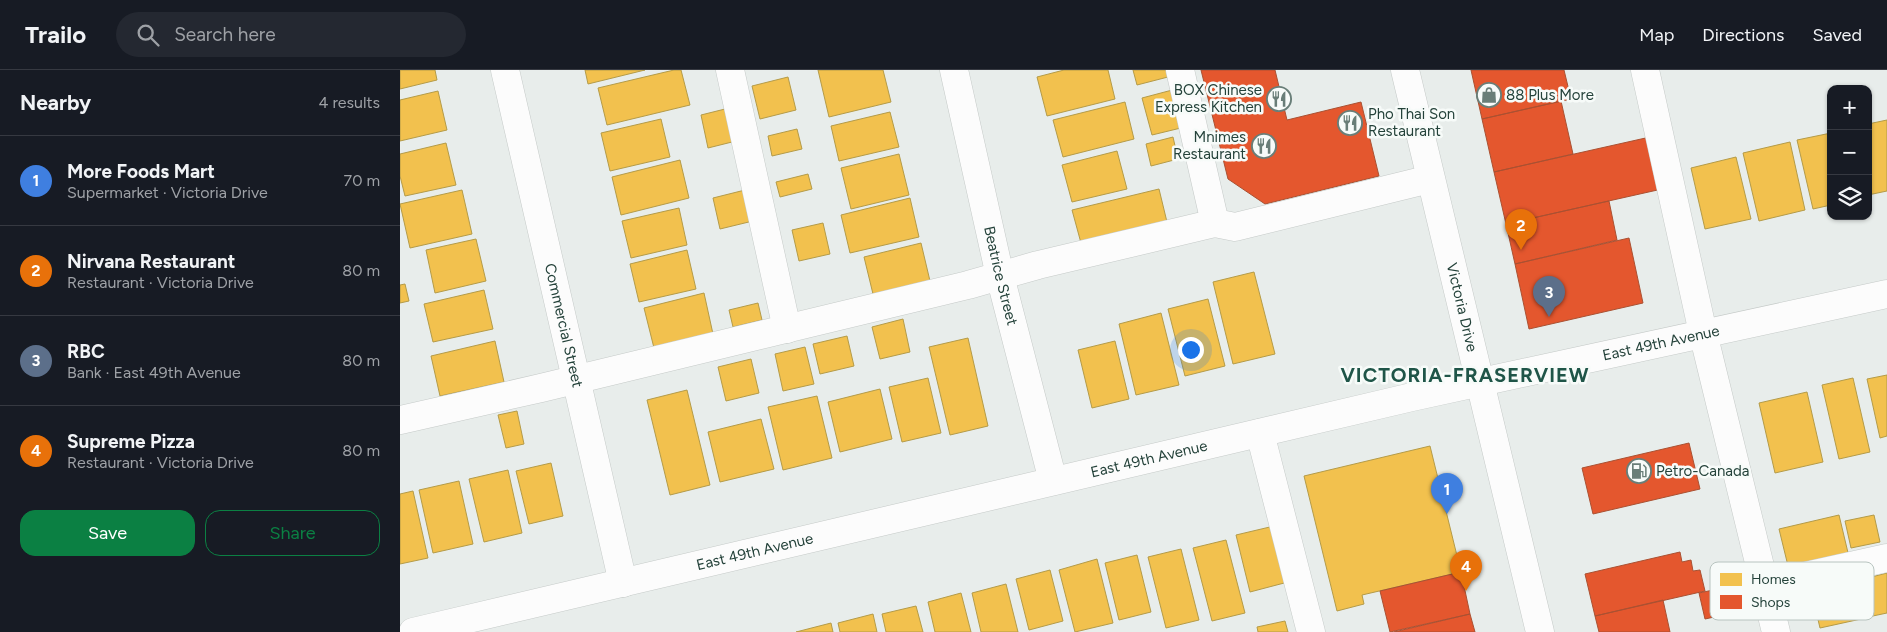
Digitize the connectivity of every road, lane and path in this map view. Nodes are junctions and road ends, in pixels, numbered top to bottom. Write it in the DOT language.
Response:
graph roads {
  1 [pos="505,70"];
  2 [pos="730,70"];
  3 [pos="954,70"];
  4 [pos="1180,70"];
  5 [pos="1405,70"];
  6 [pos="1645,70"];
  7 [pos="1430,179"];
  8 [pos="1215,223"];
  9 [pos="1000,276"];
  10 [pos="1887,294"];
  11 [pos="787,329"];
  12 [pos="1702,333"];
  13 [pos="576,380"];
  14 [pos="1481,382"];
  15 [pos="400,420"];
  16 [pos="1260,433"];
  17 [pos="1053,482"];
  18 [pos="1887,558"];
  19 [pos="1759,562"];
  20 [pos="1869,562"];
  21 [pos="623,582"];
  22 [pos="429,630"];
  23 [pos="1311,632"];
  24 [pos="1540,632"];
  1 -- 13 [label="street, Commercial Street"];
  2 -- 11 [label="street"];
  3 -- 9 [label="street, Beatrice Street"];
  4 -- 8 [label="street"];
  5 -- 7 [label="street, Victoria Drive"];
  6 -- 12 [label="street"];
  7 -- 8 [label="street"];
  7 -- 14 [label="street, Victoria Drive"];
  8 -- 9 [label="street"];
  9 -- 11 [label="street"];
  9 -- 17 [label="street, Beatrice Street"];
  10 -- 12 [label="street, East 49th Avenue"];
  11 -- 13 [label="street"];
  12 -- 14 [label="street, East 49th Avenue"];
  12 -- 19 [label="street"];
  13 -- 15 [label="street"];
  13 -- 21 [label="street, Commercial Street"];
  14 -- 16 [label="street, East 49th Avenue"];
  14 -- 24 [label="street, Victoria Drive"];
  16 -- 17 [label="street, East 49th Avenue"];
  16 -- 23 [label="street"];
  17 -- 21 [label="street, East 49th Avenue"];
  18 -- 20 [label="street"];
  21 -- 22 [label="street, East 49th Avenue"];
}
